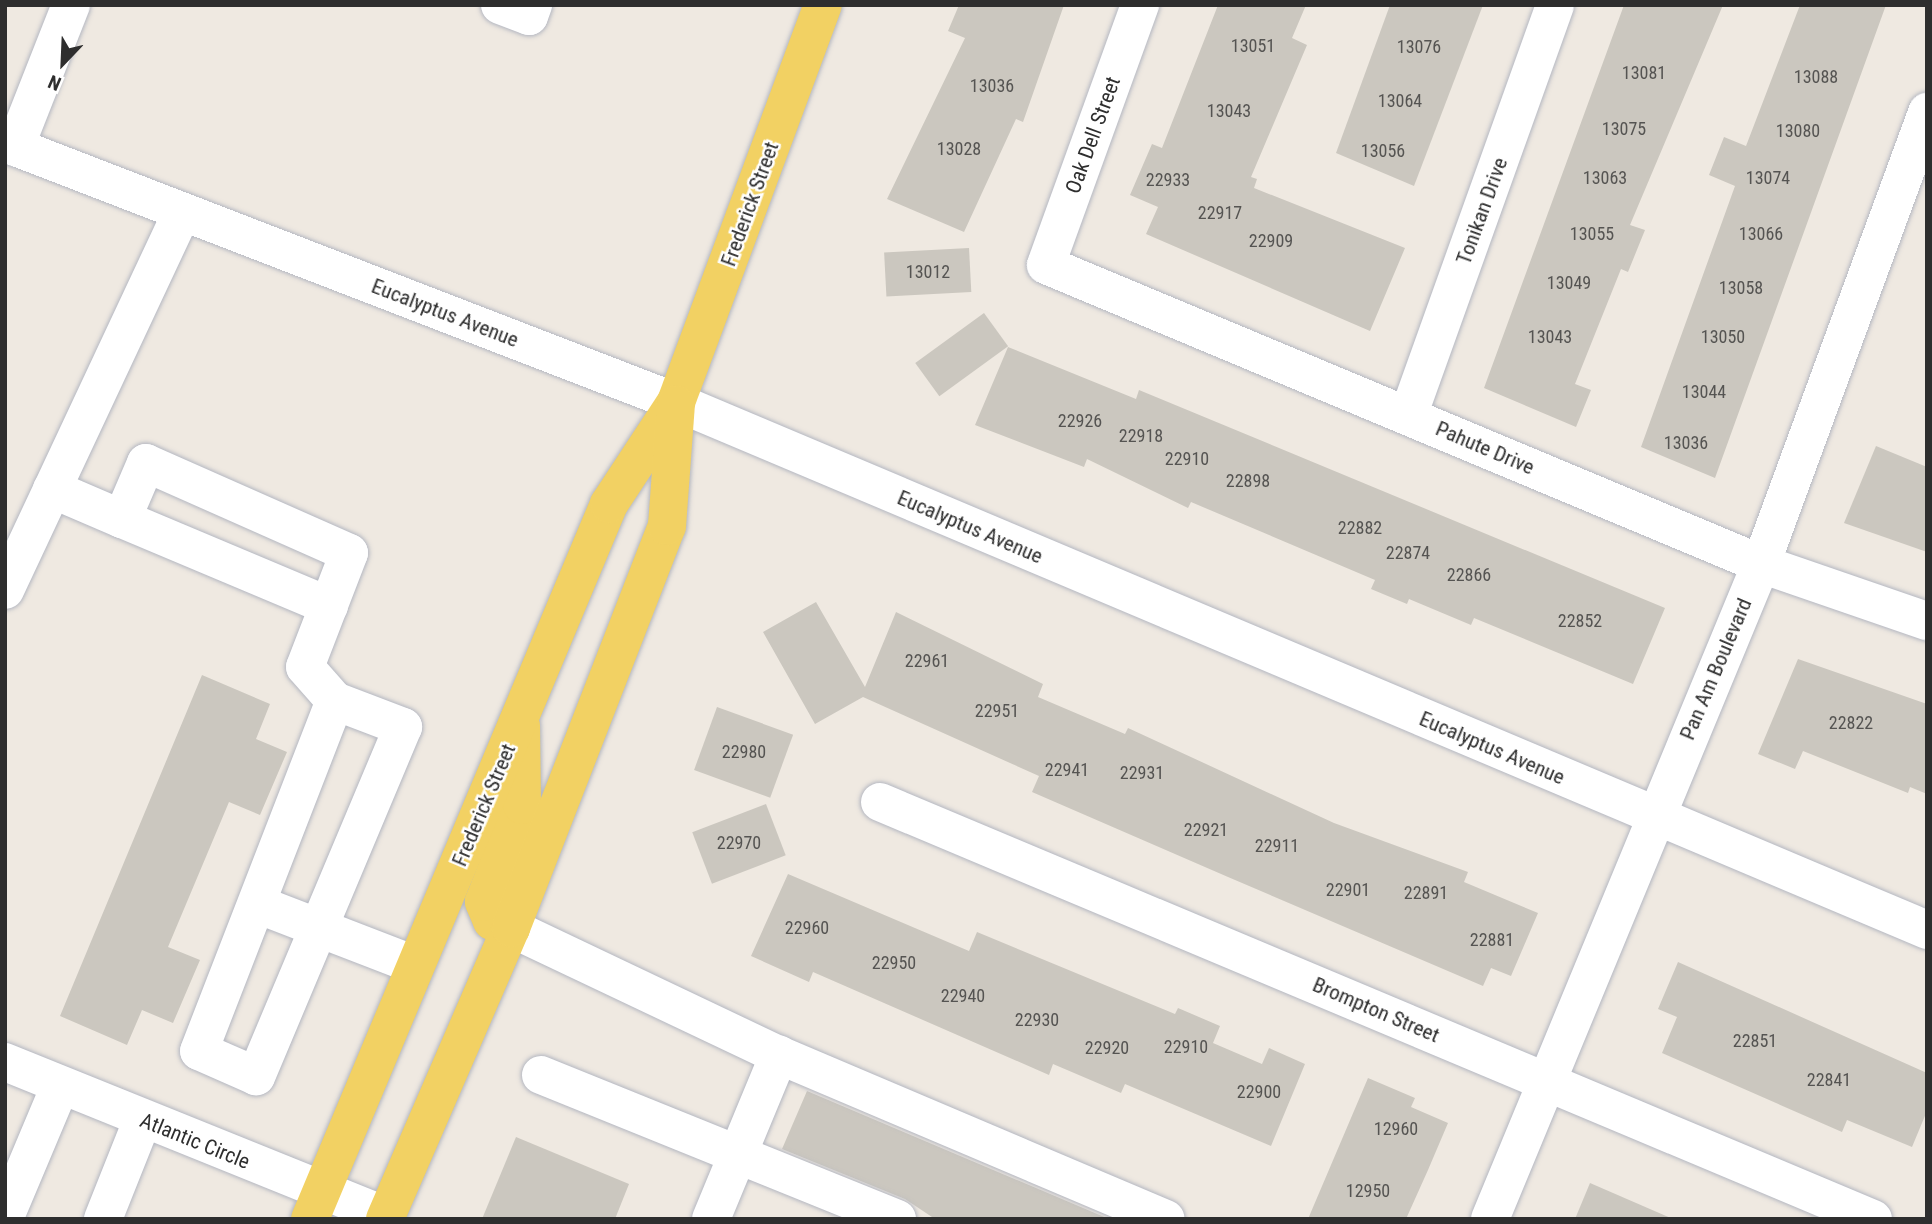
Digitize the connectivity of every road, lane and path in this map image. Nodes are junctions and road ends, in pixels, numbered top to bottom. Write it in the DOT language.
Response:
graph roads {
  1 [pos="71,5"];
  2 [pos="500,5"];
  3 [pos="533,5"];
  4 [pos="823,5"];
  5 [pos="1140,5"];
  6 [pos="1555,5"];
  7 [pos="1927,112"];
  8 [pos="10,145"];
  9 [pos="182,212"];
  10 [pos="1046,265"];
  11 [pos="676,402"];
  12 [pos="1408,416"];
  13 [pos="52,489"];
  14 [pos="122,519"];
  15 [pos="1761,564"];
  16 [pos="5,590"];
  17 [pos="328,606"];
  18 [pos="1927,621"];
  19 [pos="335,701"];
  20 [pos="520,717"];
  21 [pos="880,803"];
  22 [pos="1654,817"];
  23 [pos="257,904"];
  24 [pos="511,928"];
  25 [pos="321,929"];
  26 [pos="1927,930"];
  27 [pos="415,965"];
  28 [pos="779,1055"];
  29 [pos="5,1062"];
  30 [pos="541,1074"];
  31 [pos="1544,1080"];
  32 [pos="60,1086"];
  33 [pos="142,1121"];
  34 [pos="739,1155"];
  35 [pos="316,1205"];
  36 [pos="5,1217"];
  37 [pos="385,1217"];
  38 [pos="103,1219"];
  39 [pos="711,1219"];
  40 [pos="897,1219"];
  41 [pos="1166,1219"];
  42 [pos="1490,1219"];
  43 [pos="1873,1219"];
  1 -- 8 [label="street"];
  2 -- 3 [label="street"];
  4 -- 11 [label="main road, Frederick Street"];
  5 -- 10 [label="street, Oak Dell Street"];
  6 -- 12 [label="street, Tonikan Drive"];
  7 -- 15 [label="street, Pan Am Boulevard"];
  8 -- 9 [label="street, Eucalyptus Avenue"];
  9 -- 11 [label="street, Eucalyptus Avenue"];
  9 -- 13 [label="street"];
  10 -- 12 [label="street, Pahute Drive"];
  11 -- 20 [label="main road, Frederick Street"];
  11 -- 22 [label="street, Eucalyptus Avenue"];
  11 -- 24 [label="main road, Frederick Street"];
  12 -- 15 [label="street, Pahute Drive"];
  13 -- 14 [label="street"];
  13 -- 16 [label="street"];
  14 -- 17 [label="street"];
  14 -- 17 [label="street"];
  15 -- 18 [label="street, Pahute Drive"];
  15 -- 22 [label="street, Pan Am Boulevard"];
  17 -- 19 [label="street"];
  19 -- 23 [label="street"];
  19 -- 25 [label="street"];
  20 -- 24 [label="main road"];
  20 -- 27 [label="main road, Frederick Street"];
  21 -- 31 [label="street, Brompton Street"];
  22 -- 26 [label="street, Eucalyptus Avenue"];
  22 -- 31 [label="street, Pan Am Boulevard"];
  23 -- 25 [label="street"];
  23 -- 25 [label="street"];
  24 -- 28 [label="street"];
  24 -- 37 [label="main road, Frederick Street"];
  25 -- 27 [label="street"];
  27 -- 35 [label="main road, Frederick Street"];
  28 -- 34 [label="street"];
  28 -- 41 [label="street"];
  29 -- 32 [label="street, Atlantic Circle"];
  30 -- 34 [label="street"];
  31 -- 42 [label="street, Pan Am Boulevard"];
  31 -- 43 [label="street, Brompton Street"];
  32 -- 33 [label="street, Atlantic Circle"];
  32 -- 36 [label="street"];
  33 -- 35 [label="street, Atlantic Circle"];
  33 -- 38 [label="street"];
  34 -- 39 [label="street"];
  34 -- 40 [label="street"];
  35 -- 37 [label="street, Atlantic Circle"];
}
